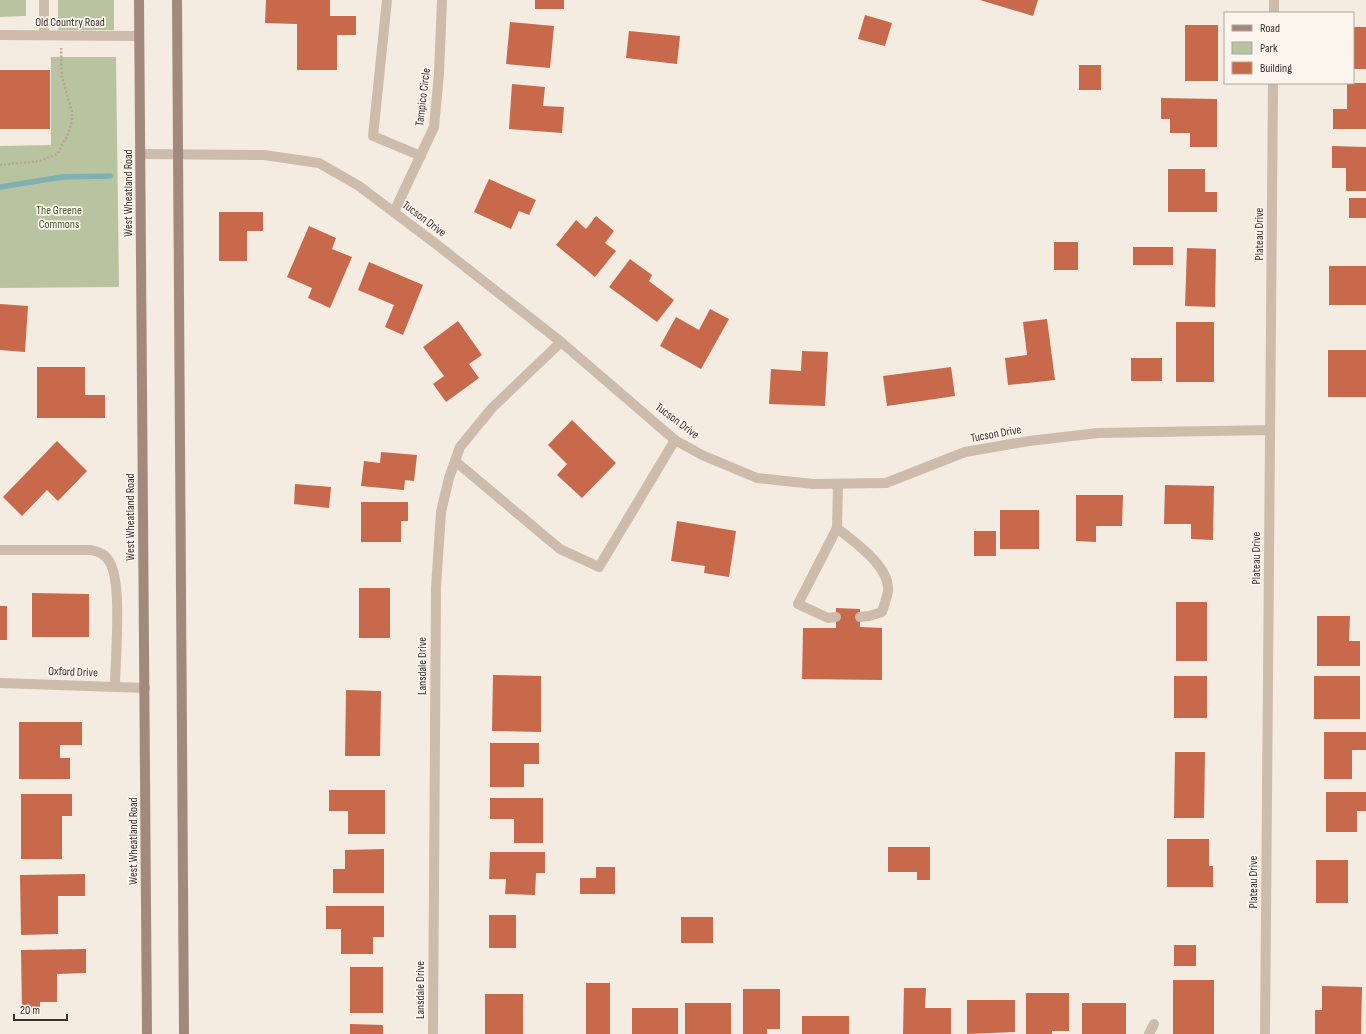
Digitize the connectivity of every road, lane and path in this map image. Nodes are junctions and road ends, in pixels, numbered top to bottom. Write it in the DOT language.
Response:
graph roads {
  1 [pos="44,0"];
  2 [pos="139,0"];
  3 [pos="177,0"];
  4 [pos="387,0"];
  5 [pos="442,0"];
  6 [pos="1274,0"];
  7 [pos="1274,12"];
  8 [pos="0,35"];
  9 [pos="44,35"];
  10 [pos="61,35"];
  11 [pos="139,36"];
  12 [pos="1273,84"];
  13 [pos="140,154"];
  14 [pos="178,154"];
  15 [pos="421,156"];
  16 [pos="0,165"];
  17 [pos="394,212"];
  18 [pos="561,342"];
  19 [pos="1270,430"];
  20 [pos="675,440"];
  21 [pos="455,461"];
  22 [pos="838,484"];
  23 [pos="837,528"];
  24 [pos="0,550"];
  25 [pos="836,617"];
  26 [pos="860,617"];
  27 [pos="0,683"];
  28 [pos="115,686"];
  29 [pos="144,688"];
  30 [pos="1154,1024"];
  31 [pos="147,1034"];
  32 [pos="184,1034"];
  33 [pos="433,1034"];
  34 [pos="1149,1034"];
  35 [pos="1265,1034"];
  1 -- 9 [label="street"];
  2 -- 11 [label="main road, West Wheatland Road"];
  3 -- 14 [label="main road"];
  4 -- 15 [label="street"];
  5 -- 15 [label="street, Tampico Circle"];
  6 -- 7 [label="street"];
  8 -- 9 [label="street, Old Country Road"];
  9 -- 10 [label="street, Old Country Road"];
  10 -- 11 [label="street, Old Country Road"];
  10 -- 16 [label="path"];
  11 -- 13 [label="main road, West Wheatland Road"];
  12 -- 19 [label="street, Plateau Drive"];
  13 -- 14 [label="street, Tucson Drive"];
  13 -- 29 [label="main road, West Wheatland Road"];
  14 -- 17 [label="street, Tucson Drive"];
  14 -- 32 [label="main road"];
  15 -- 17 [label="street, Tampico Circle"];
  17 -- 18 [label="street, Tucson Drive"];
  18 -- 20 [label="street, Tucson Drive"];
  18 -- 21 [label="street, Lansdale Drive"];
  19 -- 22 [label="street, Tucson Drive"];
  19 -- 35 [label="street, Plateau Drive"];
  20 -- 21 [label="street"];
  20 -- 22 [label="street, Tucson Drive"];
  21 -- 33 [label="street, Lansdale Drive"];
  22 -- 23 [label="street"];
  23 -- 25 [label="street"];
  23 -- 26 [label="street"];
  24 -- 28 [label="street"];
  27 -- 28 [label="street, Oxford Drive"];
  28 -- 29 [label="street, Oxford Drive"];
  29 -- 31 [label="main road, West Wheatland Road"];
  30 -- 34 [label="street"];
}
